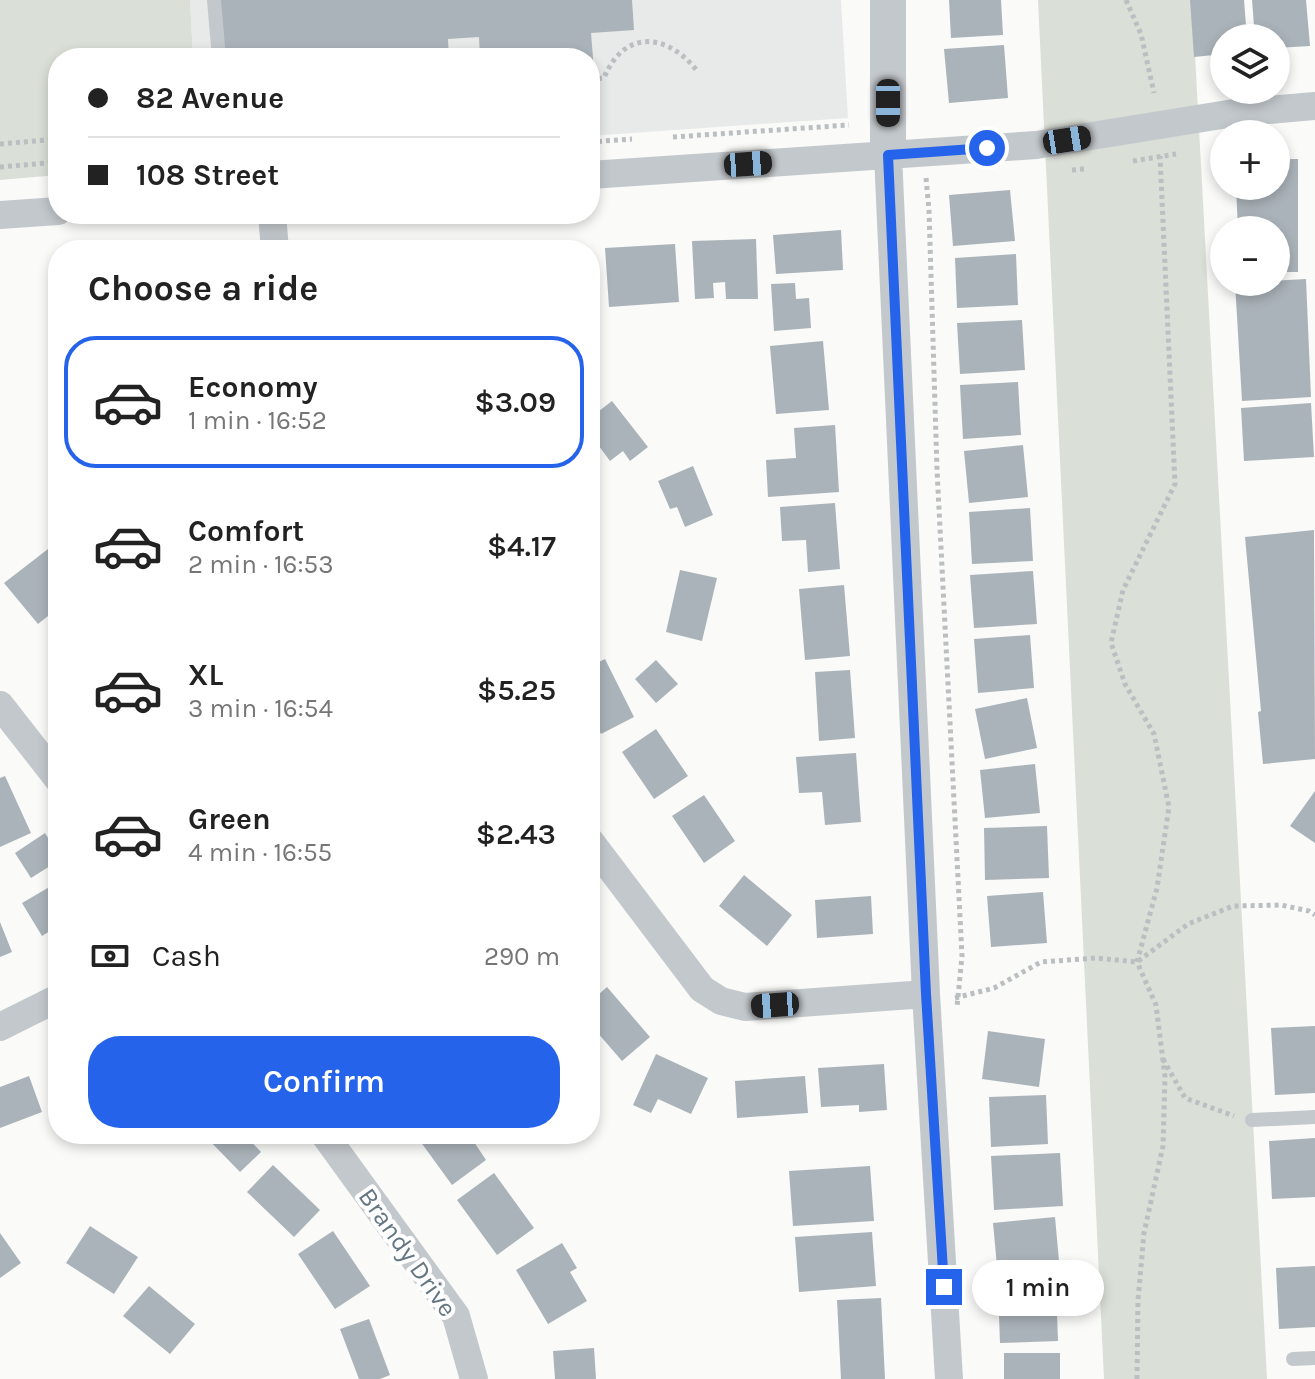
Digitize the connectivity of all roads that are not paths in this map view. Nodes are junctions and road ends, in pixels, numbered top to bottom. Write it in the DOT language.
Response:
graph roads {
  1 [pos="214,0"];
  2 [pos="888,0"];
  3 [pos="218,48"];
  4 [pos="1315,106"];
  5 [pos="888,155"];
  6 [pos="600,174"];
  7 [pos="48,212"];
  8 [pos="0,215"];
  9 [pos="0,705"];
  10 [pos="48,766"];
  11 [pos="600,854"];
  12 [pos="937,996"];
  13 [pos="48,1003"];
  14 [pos="0,1027"];
  15 [pos="1315,1117"];
  16 [pos="1252,1120"];
  17 [pos="331,1144"];
  18 [pos="1315,1358"];
  19 [pos="1293,1359"];
  20 [pos="474,1379"];
  21 [pos="949,1379"];
  1 -- 3 [label="lane"];
  2 -- 5 [label="street"];
  4 -- 5 [label="street"];
  5 -- 6 [label="street"];
  5 -- 12 [label="street"];
  7 -- 8 [label="street"];
  9 -- 10 [label="street"];
  11 -- 12 [label="street"];
  12 -- 21 [label="street"];
  13 -- 14 [label="street"];
  15 -- 16 [label="lane"];
  17 -- 20 [label="street, Brandy Drive"];
  18 -- 19 [label="lane"];
}
